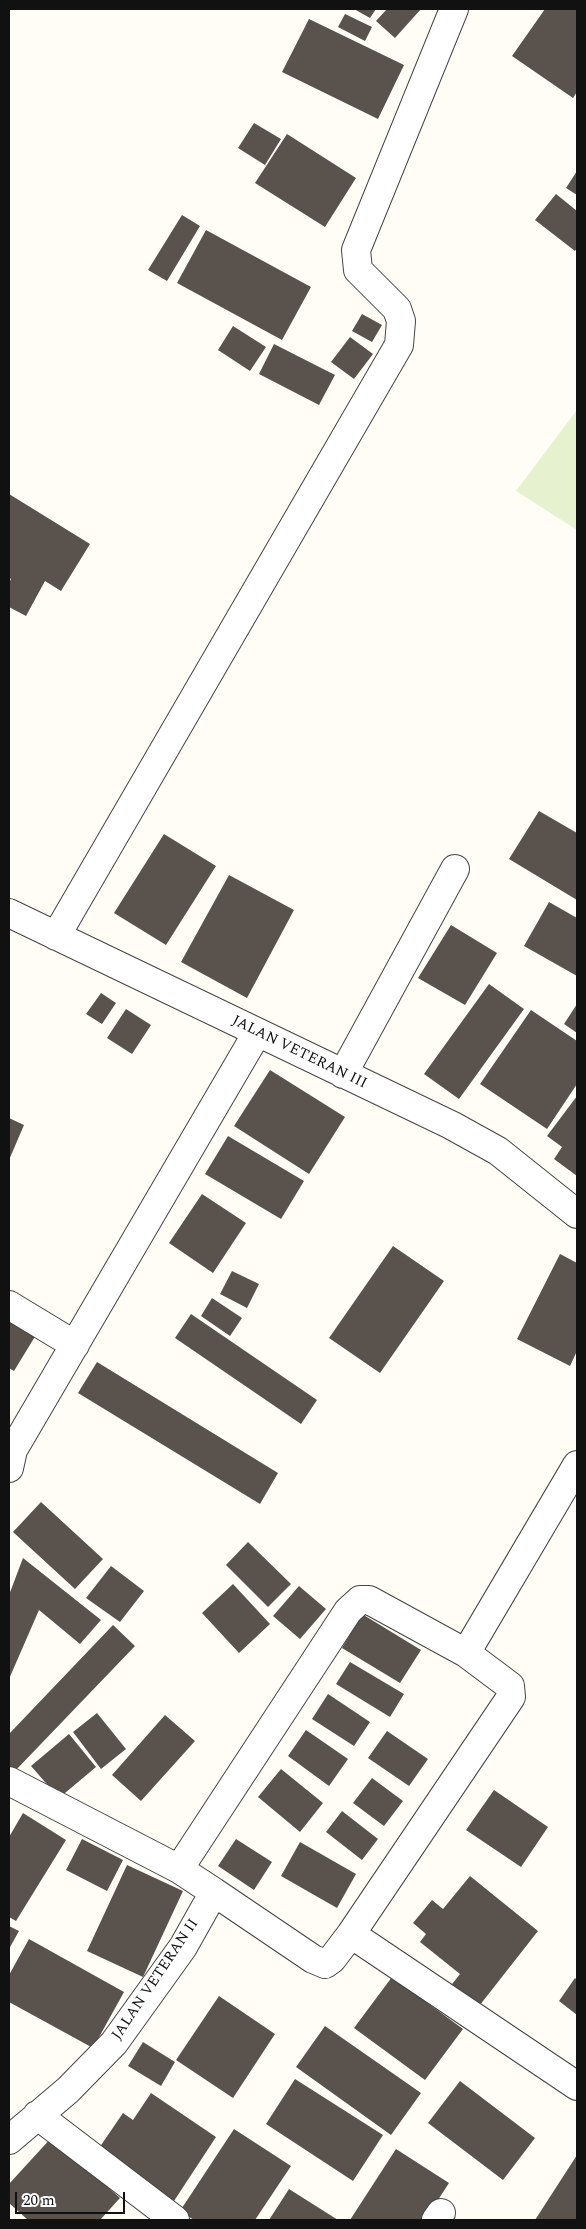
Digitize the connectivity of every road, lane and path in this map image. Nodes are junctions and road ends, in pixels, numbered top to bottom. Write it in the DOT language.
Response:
graph roads {
  1 [pos="454,9"];
  2 [pos="455,869"];
  3 [pos="9,913"];
  4 [pos="56,936"];
  5 [pos="257,1033"];
  6 [pos="343,1074"];
  7 [pos="577,1214"];
  8 [pos="9,1305"];
  9 [pos="75,1345"];
  10 [pos="10,1456"];
  11 [pos="577,1465"];
  12 [pos="466,1653"];
  13 [pos="9,1781"];
  14 [pos="179,1869"];
  15 [pos="214,1892"];
  16 [pos="351,1934"];
  17 [pos="577,2086"];
  18 [pos="38,2115"];
  19 [pos="9,2140"];
  20 [pos="175,2220"];
  1 -- 4 [label="street"];
  2 -- 6 [label="street"];
  3 -- 4 [label="street, JALAN VETERAN III"];
  4 -- 5 [label="street, JALAN VETERAN III"];
  5 -- 6 [label="street, JALAN VETERAN III"];
  5 -- 9 [label="street"];
  6 -- 7 [label="street, JALAN VETERAN III"];
  8 -- 9 [label="street"];
  9 -- 10 [label="street"];
  11 -- 12 [label="street"];
  12 -- 14 [label="street"];
  12 -- 16 [label="street"];
  13 -- 14 [label="street"];
  14 -- 15 [label="street"];
  15 -- 16 [label="street"];
  15 -- 18 [label="street, JALAN VETERAN II"];
  16 -- 17 [label="street"];
  18 -- 19 [label="street, JALAN VETERAN II"];
  18 -- 20 [label="street"];
}
